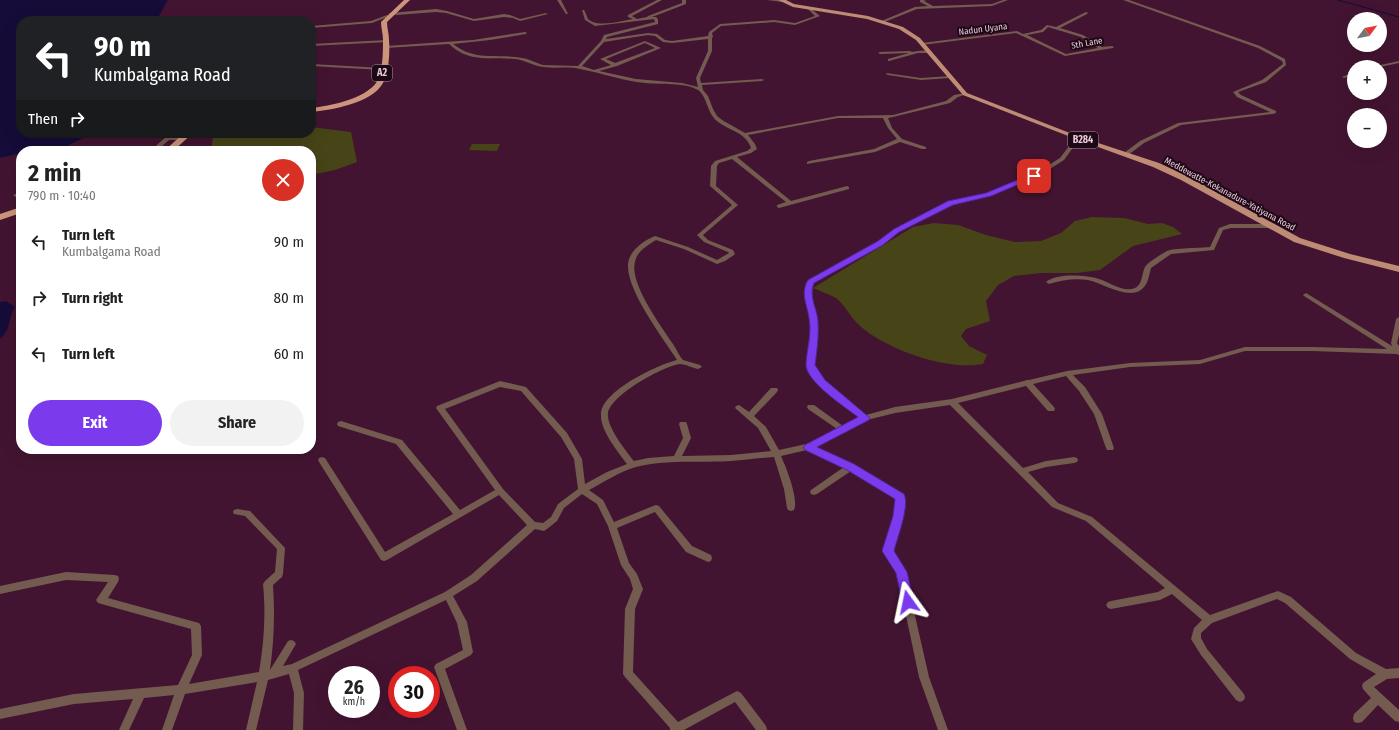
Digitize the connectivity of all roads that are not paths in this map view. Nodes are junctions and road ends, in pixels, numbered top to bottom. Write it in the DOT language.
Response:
graph roads {
  1 [pos="408,0"];
  2 [pos="559,0"];
  3 [pos="652,0"];
  4 [pos="684,0"];
  5 [pos="769,0"];
  6 [pos="924,0"];
  7 [pos="1006,0"];
  8 [pos="1125,0"];
  9 [pos="659,1"];
  10 [pos="782,1"];
  11 [pos="932,7"];
  12 [pos="810,9"];
  13 [pos="583,11"];
  14 [pos="567,13"];
  15 [pos="1086,13"];
  16 [pos="546,14"];
  17 [pos="389,15"];
  18 [pos="639,19"];
  19 [pos="372,22"];
  20 [pos="881,22"];
  21 [pos="383,25"];
  22 [pos="316,27"];
  23 [pos="1056,29"];
  24 [pos="525,33"];
  25 [pos="1022,35"];
  26 [pos="711,37"];
  27 [pos="603,41"];
  28 [pos="386,44"];
  29 [pos="451,44"];
  30 [pos="922,44"];
  31 [pos="316,45"];
  32 [pos="1112,47"];
  33 [pos="1102,48"];
  34 [pos="918,52"];
  35 [pos="929,52"];
  36 [pos="880,53"];
  37 [pos="1065,55"];
  38 [pos="889,60"];
  39 [pos="1399,62"];
  40 [pos="1387,64"];
  41 [pos="316,65"];
  42 [pos="615,65"];
  43 [pos="579,67"];
  44 [pos="383,69"];
  45 [pos="595,71"];
  46 [pos="888,74"];
  47 [pos="1347,76"];
  48 [pos="950,77"];
  49 [pos="1344,77"];
  50 [pos="762,80"];
  51 [pos="700,84"];
  52 [pos="701,90"];
  53 [pos="965,94"];
  54 [pos="316,109"];
  55 [pos="885,117"];
  56 [pos="745,134"];
  57 [pos="168,138"];
  58 [pos="168,138"];
  59 [pos="1078,138"];
  60 [pos="182,139"];
  61 [pos="900,140"];
  62 [pos="158,146"];
  63 [pos="174,146"];
  64 [pos="924,148"];
  65 [pos="1126,154"];
  66 [pos="733,157"];
  67 [pos="809,163"];
  68 [pos="846,188"];
  69 [pos="789,202"];
  70 [pos="779,206"];
  71 [pos="16,212"];
  72 [pos="0,217"];
  73 [pos="1271,226"];
  74 [pos="1399,269"];
  75 [pos="1049,282"];
  76 [pos="1306,295"];
  77 [pos="1399,319"];
  78 [pos="1398,352"];
  79 [pos="681,362"];
  80 [pos="698,367"];
  81 [pos="1067,373"];
  82 [pos="1027,382"];
  83 [pos="774,390"];
  84 [pos="952,402"];
  85 [pos="811,407"];
  86 [pos="739,408"];
  87 [pos="1051,409"];
  88 [pos="750,416"];
  89 [pos="865,418"];
  90 [pos="341,424"];
  91 [pos="683,424"];
  92 [pos="842,429"];
  93 [pos="808,447"];
  94 [pos="1110,448"];
  95 [pos="776,454"];
  96 [pos="677,459"];
  97 [pos="322,460"];
  98 [pos="1074,460"];
  99 [pos="632,466"];
  100 [pos="851,467"];
  101 [pos="1022,471"];
  102 [pos="582,490"];
  103 [pos="500,491"];
  104 [pos="814,492"];
  105 [pos="791,508"];
  106 [pos="237,512"];
  107 [pos="458,514"];
  108 [pos="533,525"];
  109 [pos="612,526"];
  110 [pos="708,558"];
  111 [pos="1172,589"];
  112 [pos="0,590"];
  113 [pos="448,595"];
  114 [pos="1111,605"];
  115 [pos="1209,620"];
  116 [pos="291,644"];
  117 [pos="293,668"];
  118 [pos="1399,673"];
  119 [pos="1385,674"];
  120 [pos="269,675"];
  121 [pos="181,690"];
  122 [pos="141,693"];
  123 [pos="1240,697"];
  124 [pos="1378,698"];
  125 [pos="0,714"];
  126 [pos="1399,717"];
  127 [pos="1358,718"];
  128 [pos="677,729"];
  129 [pos="124,730"];
  130 [pos="167,730"];
  131 [pos="252,730"];
  132 [pos="298,730"];
  133 [pos="462,730"];
  134 [pos="762,730"];
  135 [pos="943,730"];
  1 -- 17 [label="highway"];
  2 -- 14 [label="street"];
  3 -- 9 [label="street"];
  4 -- 18 [label="street"];
  5 -- 10 [label="street"];
  6 -- 11 [label="street"];
  7 -- 11 [label="street"];
  8 -- 65 [label="street"];
  9 -- 18 [label="street"];
  10 -- 12 [label="main road, Meddewatte-Kekanadure-Yatiyana Road / B284"];
  11 -- 20 [label="street"];
  12 -- 20 [label="main road, Meddewatte-Kekanadure-Yatiyana Road / B284"];
  12 -- 26 [label="street"];
  13 -- 18 [label="street"];
  15 -- 23 [label="street"];
  16 -- 17 [label="street"];
  17 -- 19 [label="street"];
  17 -- 21 [label="highway"];
  18 -- 27 [label="street"];
  19 -- 21 [label="street"];
  19 -- 22 [label="street"];
  20 -- 30 [label="main road, Meddewatte-Kekanadure-Yatiyana Road / B284"];
  21 -- 28 [label="highway, A2"];
  23 -- 25 [label="street"];
  23 -- 33 [label="street"];
  24 -- 29 [label="street"];
  25 -- 30 [label="street, Nadun Uyana"];
  25 -- 37 [label="street, Nadun Uyana"];
  26 -- 27 [label="street"];
  26 -- 51 [label="street"];
  27 -- 43 [label="street"];
  28 -- 29 [label="street"];
  28 -- 31 [label="street"];
  28 -- 44 [label="highway, A2"];
  29 -- 43 [label="street"];
  30 -- 35 [label="main road, Meddewatte-Kekanadure-Yatiyana Road / B284"];
  32 -- 33 [label="street, 5th Lane"];
  33 -- 37 [label="street, 5th Lane"];
  34 -- 35 [label="street"];
  34 -- 36 [label="street"];
  34 -- 38 [label="street"];
  35 -- 48 [label="main road, Meddewatte-Kekanadure-Yatiyana Road / B284"];
  39 -- 40 [label="street"];
  41 -- 44 [label="street"];
  42 -- 42 [label="street"];
  42 -- 45 [label="street"];
  43 -- 45 [label="street"];
  44 -- 54 [label="highway, A2"];
  45 -- 52 [label="street"];
  46 -- 48 [label="street"];
  47 -- 49 [label="street"];
  48 -- 53 [label="main road, Meddewatte-Kekanadure-Yatiyana Road / B284"];
  50 -- 51 [label="street"];
  51 -- 52 [label="street"];
  52 -- 56 [label="street"];
  53 -- 55 [label="street"];
  53 -- 59 [label="main road, Meddewatte-Kekanadure-Yatiyana Road / B284"];
  55 -- 56 [label="street"];
  55 -- 61 [label="street"];
  56 -- 66 [label="street"];
  57 -- 60 [label="street"];
  58 -- 62 [label="street"];
  59 -- 65 [label="main road, Meddewatte-Kekanadure-Yatiyana Road / B284"];
  59 -- 89 [label="street"];
  60 -- 63 [label="highway"];
  61 -- 64 [label="street"];
  61 -- 67 [label="street"];
  65 -- 73 [label="main road, Meddewatte-Kekanadure-Yatiyana Road / B284"];
  66 -- 69 [label="street"];
  66 -- 79 [label="street"];
  68 -- 69 [label="street"];
  69 -- 70 [label="street"];
  71 -- 72 [label="highway"];
  73 -- 74 [label="main road, Meddewatte-Kekanadure-Yatiyana Road / B284"];
  73 -- 75 [label="street"];
  76 -- 78 [label="street"];
  77 -- 78 [label="street"];
  78 -- 81 [label="street"];
  79 -- 80 [label="street"];
  79 -- 99 [label="street"];
  81 -- 82 [label="street"];
  81 -- 94 [label="street"];
  82 -- 84 [label="street"];
  82 -- 87 [label="street"];
  83 -- 88 [label="street"];
  84 -- 89 [label="street"];
  84 -- 101 [label="street"];
  85 -- 92 [label="street"];
  86 -- 88 [label="street"];
  88 -- 95 [label="street"];
  89 -- 92 [label="street"];
  90 -- 107 [label="street"];
  91 -- 96 [label="street"];
  92 -- 93 [label="street"];
  93 -- 95 [label="street"];
  93 -- 100 [label="street"];
  95 -- 96 [label="street"];
  95 -- 105 [label="street"];
  96 -- 99 [label="street"];
  97 -- 107 [label="street"];
  98 -- 101 [label="street"];
  99 -- 102 [label="street"];
  100 -- 104 [label="street"];
  100 -- 135 [label="street"];
  101 -- 111 [label="street"];
  102 -- 103 [label="street"];
  102 -- 108 [label="street"];
  102 -- 109 [label="street"];
  103 -- 107 [label="street"];
  103 -- 108 [label="street"];
  106 -- 120 [label="street"];
  108 -- 113 [label="street"];
  109 -- 110 [label="street"];
  109 -- 128 [label="street"];
  111 -- 114 [label="street"];
  111 -- 115 [label="street"];
  112 -- 121 [label="street"];
  113 -- 117 [label="street"];
  113 -- 133 [label="street"];
  115 -- 119 [label="street"];
  115 -- 123 [label="street"];
  116 -- 120 [label="street"];
  117 -- 120 [label="street"];
  117 -- 132 [label="street"];
  118 -- 119 [label="street"];
  119 -- 124 [label="street"];
  120 -- 121 [label="street"];
  120 -- 131 [label="street"];
  121 -- 122 [label="street"];
  121 -- 130 [label="street"];
  122 -- 125 [label="street"];
  122 -- 129 [label="street"];
  124 -- 126 [label="street"];
  124 -- 127 [label="street"];
  128 -- 134 [label="street"];
}
